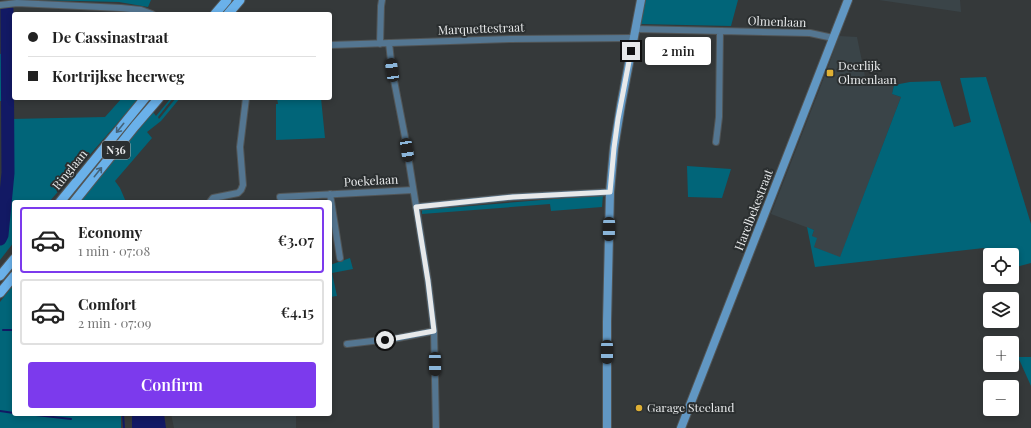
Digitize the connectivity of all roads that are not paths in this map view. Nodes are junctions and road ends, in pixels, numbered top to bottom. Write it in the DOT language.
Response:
graph roads {
  1 [pos="227,0"];
  2 [pos="240,0"];
  3 [pos="382,0"];
  4 [pos="641,0"];
  5 [pos="848,0"];
  6 [pos="0,4"];
  7 [pos="146,12"];
  8 [pos="217,12"];
  9 [pos="230,12"];
  10 [pos="635,29"];
  11 [pos="720,31"];
  12 [pos="633,38"];
  13 [pos="833,38"];
  14 [pos="388,43"];
  15 [pos="380,44"];
  16 [pos="332,45"];
  17 [pos="143,100"];
  18 [pos="157,100"];
  19 [pos="246,100"];
  20 [pos="716,142"];
  21 [pos="413,190"];
  22 [pos="610,192"];
  23 [pos="330,194"];
  24 [pos="280,197"];
  25 [pos="62,200"];
  26 [pos="76,200"];
  27 [pos="211,200"];
  28 [pos="331,200"];
  29 [pos="332,207"];
  30 [pos="416,207"];
  31 [pos="340,258"];
  32 [pos="12,261"];
  33 [pos="0,276"];
  34 [pos="12,279"];
  35 [pos="0,294"];
  36 [pos="434,331"];
  37 [pos="347,344"];
  38 [pos="436,428"];
  39 [pos="607,428"];
  40 [pos="681,428"];
  1 -- 8 [label="main road"];
  2 -- 9 [label="main road"];
  3 -- 15 [label="street"];
  4 -- 10 [label="street"];
  5 -- 13 [label="street, Harelbekestraat"];
  6 -- 7 [label="street"];
  10 -- 11 [label="street, Olmenlaan"];
  10 -- 12 [label="street"];
  11 -- 13 [label="street, Olmenlaan"];
  11 -- 20 [label="street"];
  12 -- 14 [label="street, Marquettestraat"];
  12 -- 22 [label="street"];
  13 -- 40 [label="street, Harelbekestraat"];
  14 -- 15 [label="street, Marquettestraat"];
  14 -- 21 [label="street"];
  15 -- 16 [label="street, Marquettestraat"];
  17 -- 25 [label="main road, Ringlaan / N36, one-way"];
  26 -- 18 [label="main road, Ringlaan / N36, one-way"];
  19 -- 27 [label="street"];
  21 -- 23 [label="street, Poekelaan"];
  21 -- 30 [label="street"];
  22 -- 30 [label="street"];
  22 -- 39 [label="street"];
  23 -- 24 [label="street, Poekelaan"];
  23 -- 28 [label="street, Poekelaan"];
  29 -- 31 [label="street, Poekelaan"];
  30 -- 36 [label="street"];
  32 -- 33 [label="main road"];
  34 -- 35 [label="main road"];
  36 -- 37 [label="street"];
  36 -- 38 [label="street"];
}
